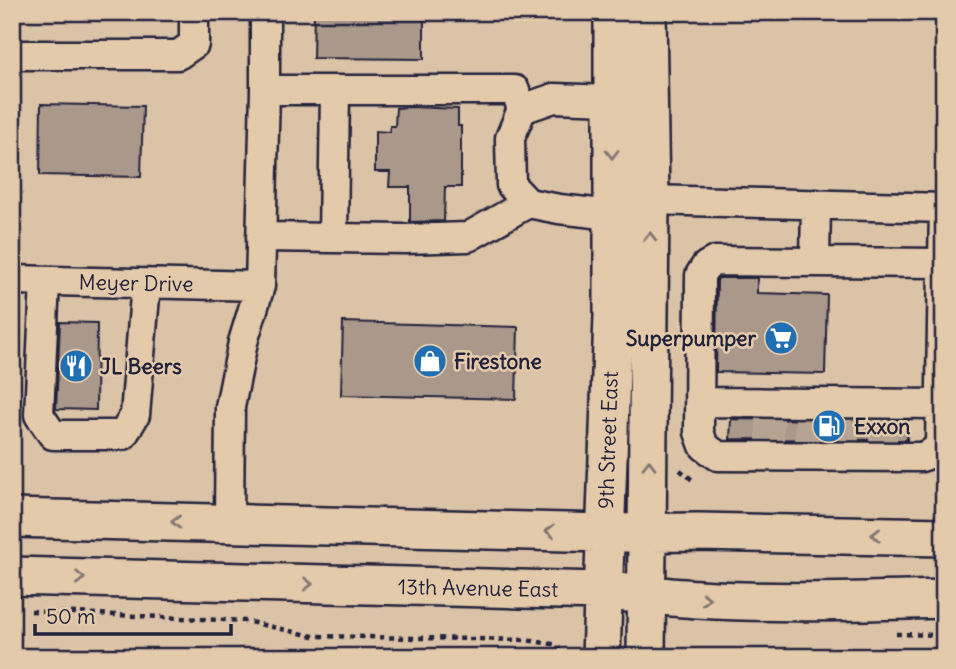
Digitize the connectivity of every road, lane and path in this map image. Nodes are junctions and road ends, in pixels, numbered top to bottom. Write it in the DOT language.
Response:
graph roads {
  1 [pos="194,12"];
  2 [pos="265,12"];
  3 [pos="613,12"];
  4 [pos="647,12"];
  5 [pos="24,55"];
  6 [pos="265,90"];
  7 [pos="335,90"];
  8 [pos="611,100"];
  9 [pos="522,109"];
  10 [pos="650,200"];
  11 [pos="528,203"];
  12 [pos="816,204"];
  13 [pos="944,208"];
  14 [pos="612,215"];
  15 [pos="261,237"];
  16 [pos="333,238"];
  17 [pos="815,262"];
  18 [pos="943,263"];
  19 [pos="12,280"];
  20 [pos="45,281"];
  21 [pos="146,284"];
  22 [pos="260,286"];
  23 [pos="700,402"];
  24 [pos="941,404"];
  25 [pos="770,428"];
  26 [pos="809,429"];
  27 [pos="845,429"];
  28 [pos="883,430"];
  29 [pos="12,518"];
  30 [pos="229,523"];
  31 [pos="605,533"];
  32 [pos="648,533"];
  33 [pos="944,537"];
  34 [pos="12,576"];
  35 [pos="603,591"];
  36 [pos="647,593"];
  37 [pos="944,599"];
  38 [pos="25,610"];
  39 [pos="560,657"];
  40 [pos="601,657"];
  41 [pos="646,657"];
  1 -- 5 [label="street"];
  2 -- 6 [label="street"];
  3 -- 8 [label="main road, 9th Street East"];
  4 -- 10 [label="main road, 9th Street East"];
  6 -- 7 [label="street"];
  6 -- 15 [label="street"];
  7 -- 9 [label="street"];
  7 -- 16 [label="street"];
  8 -- 9 [label="street"];
  8 -- 14 [label="main road, 9th Street East, one-way"];
  9 -- 11 [label="street"];
  10 -- 12 [label="street"];
  32 -- 10 [label="main road, 9th Street East, one-way"];
  11 -- 14 [label="street"];
  11 -- 16 [label="street"];
  12 -- 13 [label="street"];
  12 -- 17 [label="street"];
  13 -- 18 [label="street"];
  14 -- 31 [label="main road, 9th Street East"];
  15 -- 16 [label="street"];
  15 -- 22 [label="street"];
  17 -- 18 [label="street"];
  17 -- 23 [label="street"];
  18 -- 24 [label="street"];
  19 -- 20 [label="street, Meyer Drive"];
  20 -- 21 [label="street, Meyer Drive"];
  20 -- 21 [label="street"];
  21 -- 22 [label="street, Meyer Drive"];
  22 -- 30 [label="street"];
  23 -- 25 [label="street"];
  23 -- 25 [label="street"];
  24 -- 28 [label="street"];
  24 -- 28 [label="street"];
  25 -- 26 [label="street"];
  25 -- 26 [label="street"];
  26 -- 27 [label="street"];
  26 -- 27 [label="street"];
  27 -- 28 [label="street"];
  27 -- 28 [label="street"];
  30 -- 29 [label="main road, one-way"];
  31 -- 30 [label="main road, one-way"];
  31 -- 32 [label="main road"];
  31 -- 35 [label="main road, 9th Street East"];
  33 -- 32 [label="main road, one-way"];
  32 -- 36 [label="main road, 9th Street East"];
  34 -- 35 [label="main road, 13th Avenue East, one-way"];
  35 -- 36 [label="main road, 13th Avenue East"];
  35 -- 40 [label="main road, 9th Street East"];
  36 -- 37 [label="main road, 13th Avenue East, one-way"];
  36 -- 41 [label="main road, 9th Street East"];
  38 -- 39 [label="path"];
}
